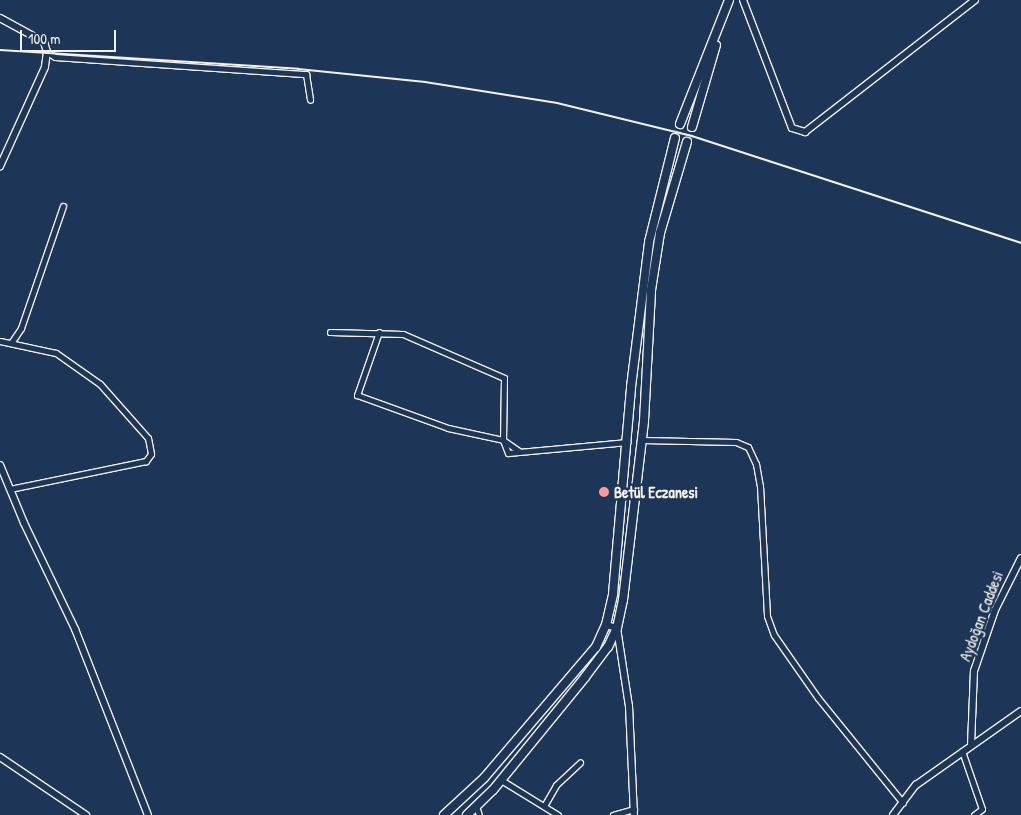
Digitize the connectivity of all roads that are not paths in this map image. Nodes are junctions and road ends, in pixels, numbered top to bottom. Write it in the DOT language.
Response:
graph roads {
  1 [pos="729,0"];
  2 [pos="743,0"];
  3 [pos="974,0"];
  4 [pos="0,18"];
  5 [pos="47,52"];
  6 [pos="310,100"];
  7 [pos="680,124"];
  8 [pos="692,127"];
  9 [pos="675,138"];
  10 [pos="687,142"];
  11 [pos="0,166"];
  12 [pos="64,206"];
  13 [pos="330,332"];
  14 [pos="379,332"];
  15 [pos="0,340"];
  16 [pos="11,343"];
  17 [pos="504,440"];
  18 [pos="642,440"];
  19 [pos="627,442"];
  20 [pos="0,465"];
  21 [pos="10,488"];
  22 [pos="1021,558"];
  23 [pos="606,625"];
  24 [pos="617,628"];
  25 [pos="1021,711"];
  26 [pos="971,745"];
  27 [pos="962,751"];
  28 [pos="0,757"];
  29 [pos="580,762"];
  30 [pos="501,780"];
  31 [pos="903,803"];
  32 [pos="476,806"];
  33 [pos="544,806"];
  34 [pos="634,812"];
  35 [pos="86,815"];
  36 [pos="148,815"];
  37 [pos="444,815"];
  38 [pos="467,815"];
  39 [pos="479,815"];
  40 [pos="558,815"];
  41 [pos="613,815"];
  42 [pos="893,815"];
  43 [pos="974,815"];
  1 -- 7 [label="main road"];
  1 -- 8 [label="main road"];
  2 -- 3 [label="street"];
  4 -- 5 [label="street"];
  5 -- 6 [label="street"];
  5 -- 11 [label="street"];
  9 -- 19 [label="main road"];
  10 -- 18 [label="main road"];
  12 -- 16 [label="street"];
  13 -- 14 [label="street"];
  14 -- 17 [label="street"];
  14 -- 17 [label="street"];
  15 -- 16 [label="street"];
  16 -- 21 [label="street"];
  17 -- 19 [label="street"];
  18 -- 24 [label="main road"];
  18 -- 31 [label="street"];
  19 -- 23 [label="main road"];
  20 -- 21 [label="street"];
  21 -- 36 [label="street"];
  22 -- 26 [label="street, Aydoğan Caddesi"];
  23 -- 24 [label="street"];
  23 -- 37 [label="main road"];
  24 -- 30 [label="main road"];
  24 -- 34 [label="street"];
  25 -- 26 [label="street"];
  26 -- 27 [label="street"];
  27 -- 31 [label="street"];
  27 -- 43 [label="street"];
  28 -- 35 [label="street"];
  29 -- 33 [label="street"];
  30 -- 32 [label="main road"];
  30 -- 33 [label="street"];
  31 -- 42 [label="street"];
  32 -- 38 [label="main road"];
  32 -- 39 [label="street"];
  33 -- 40 [label="street"];
  34 -- 41 [label="street"];
}
